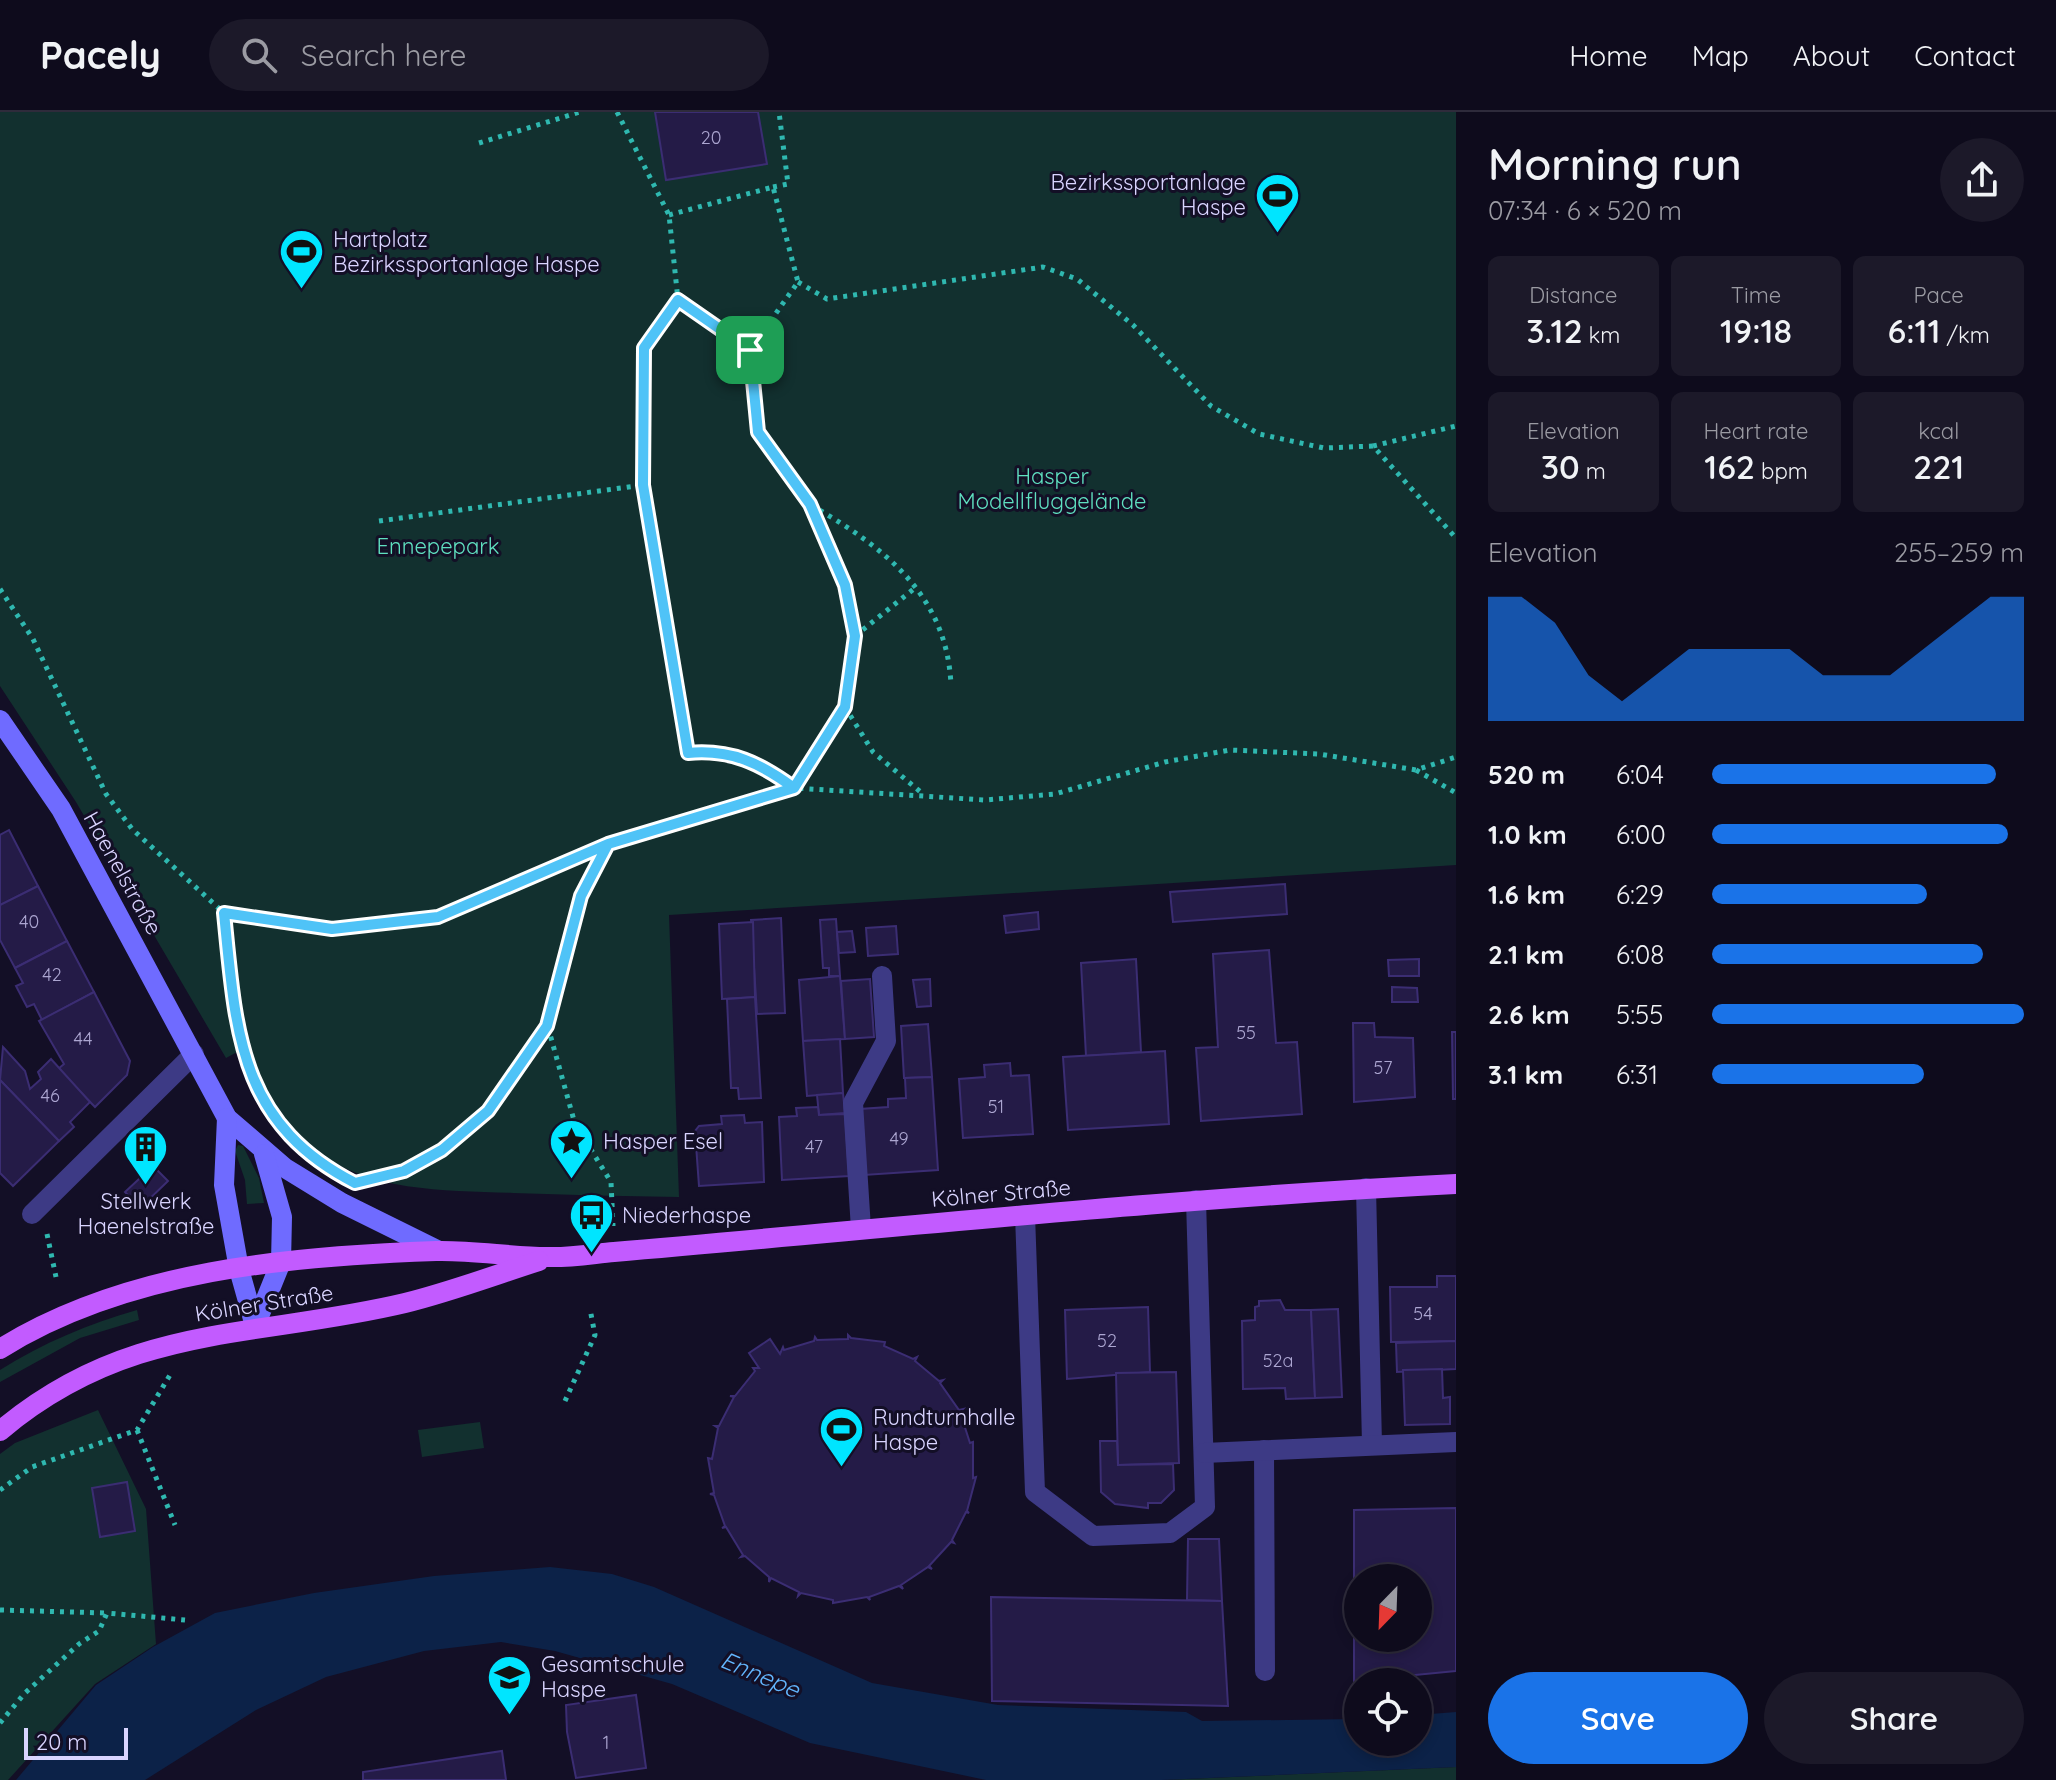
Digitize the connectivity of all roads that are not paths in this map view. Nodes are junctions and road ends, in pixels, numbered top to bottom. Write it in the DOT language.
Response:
graph roads {
  1 [pos="0,720"];
  2 [pos="882,976"];
  3 [pos="194,1054"];
  4 [pos="227,1118"];
  5 [pos="264,1154"];
  6 [pos="1456,1184"];
  7 [pos="1366,1188"];
  8 [pos="1196,1200"];
  9 [pos="32,1214"];
  10 [pos="1025,1215"];
  11 [pos="861,1229"];
  12 [pos="439,1251"];
  13 [pos="551,1258"];
  14 [pos="281,1262"];
  15 [pos="239,1269"];
  16 [pos="255,1326"];
  17 [pos="0,1349"];
  18 [pos="0,1431"];
  19 [pos="1456,1442"];
  20 [pos="1372,1444"];
  21 [pos="1264,1450"];
  22 [pos="1204,1453"];
  23 [pos="1265,1671"];
  1 -- 3 [label="main road, Haenelstraße"];
  2 -- 11 [label="lane"];
  3 -- 4 [label="main road, Haenelstraße"];
  3 -- 9 [label="lane"];
  4 -- 5 [label="main road, Haenelstraße"];
  4 -- 15 [label="main road, Haenelstraße"];
  5 -- 12 [label="main road"];
  5 -- 14 [label="main road, Haenelstraße"];
  6 -- 7 [label="main road, Kölner Straße"];
  7 -- 8 [label="main road, Kölner Straße"];
  7 -- 20 [label="lane"];
  8 -- 10 [label="main road, Kölner Straße"];
  8 -- 22 [label="lane"];
  10 -- 11 [label="main road, Kölner Straße"];
  10 -- 22 [label="lane"];
  11 -- 13 [label="main road, Kölner Straße"];
  12 -- 13 [label="main road, Kölner Straße"];
  12 -- 14 [label="main road, Kölner Straße"];
  13 -- 16 [label="main road, Kölner Straße"];
  14 -- 15 [label="main road, Kölner Straße"];
  14 -- 16 [label="main road, Haenelstraße"];
  15 -- 16 [label="main road, Haenelstraße"];
  15 -- 17 [label="main road, Kölner Straße"];
  16 -- 18 [label="main road, Kölner Straße"];
  19 -- 20 [label="lane"];
  20 -- 21 [label="lane"];
  21 -- 22 [label="lane"];
  21 -- 23 [label="lane"];
}
